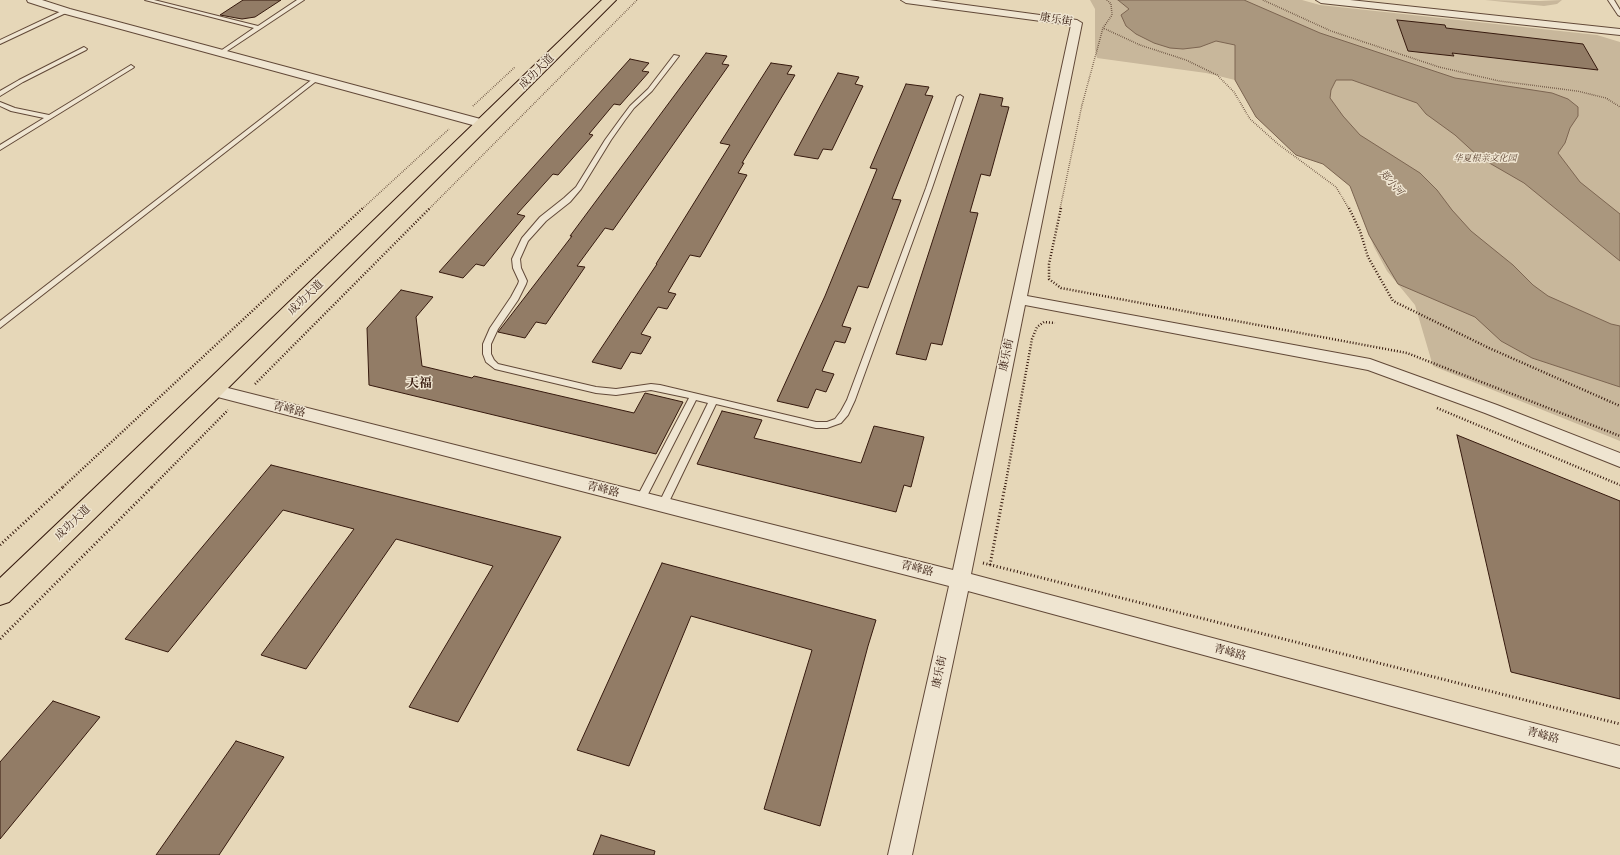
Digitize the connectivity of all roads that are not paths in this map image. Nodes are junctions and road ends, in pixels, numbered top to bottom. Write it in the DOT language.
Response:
graph roads {
  1 [pos="32,0"];
  2 [pos="148,0"];
  3 [pos="302,0"];
  4 [pos="609,0"];
  5 [pos="906,0"];
  6 [pos="1321,0"];
  7 [pos="1611,0"];
  8 [pos="66,11"];
  9 [pos="1620,14"];
  10 [pos="259,28"];
  11 [pos="1620,32"];
  12 [pos="0,42"];
  13 [pos="84,49"];
  14 [pos="221,53"];
  15 [pos="676,56"];
  16 [pos="131,67"];
  17 [pos="316,79"];
  18 [pos="0,94"];
  19 [pos="960,97"];
  20 [pos="0,104"];
  21 [pos="50,117"];
  22 [pos="484,124"];
  23 [pos="0,148"];
  24 [pos="1019,299"];
  25 [pos="0,325"];
  26 [pos="212,390"];
  27 [pos="694,396"];
  28 [pos="713,401"];
  29 [pos="1620,460"];
  30 [pos="641,499"];
  31 [pos="663,505"];
  32 [pos="960,580"];
  33 [pos="0,594"];
  34 [pos="1620,757"];
  35 [pos="900,855"];
  1 -- 8 [label="street"];
  2 -- 10 [label="lane"];
  3 -- 10 [label="lane"];
  4 -- 22 [label="main road, 成功大道"];
  5 -- 24 [label="street, 康乐街"];
  6 -- 11 [label="street"];
  7 -- 9 [label="lane"];
  8 -- 12 [label="lane"];
  8 -- 14 [label="street"];
  10 -- 14 [label="lane"];
  13 -- 18 [label="lane"];
  14 -- 17 [label="street"];
  15 -- 27 [label="lane"];
  16 -- 21 [label="lane"];
  17 -- 22 [label="street"];
  17 -- 25 [label="lane"];
  19 -- 28 [label="lane"];
  20 -- 21 [label="lane"];
  21 -- 23 [label="lane"];
  22 -- 26 [label="main road, 成功大道"];
  24 -- 29 [label="street"];
  24 -- 32 [label="street, 康乐街"];
  26 -- 30 [label="street, 青峰路"];
  26 -- 33 [label="main road, 成功大道"];
  27 -- 28 [label="lane"];
  27 -- 30 [label="lane"];
  28 -- 31 [label="lane"];
  30 -- 31 [label="street, 青峰路"];
  31 -- 32 [label="street, 青峰路"];
  32 -- 34 [label="street, 青峰路"];
  32 -- 35 [label="street, 康乐街"];
}
